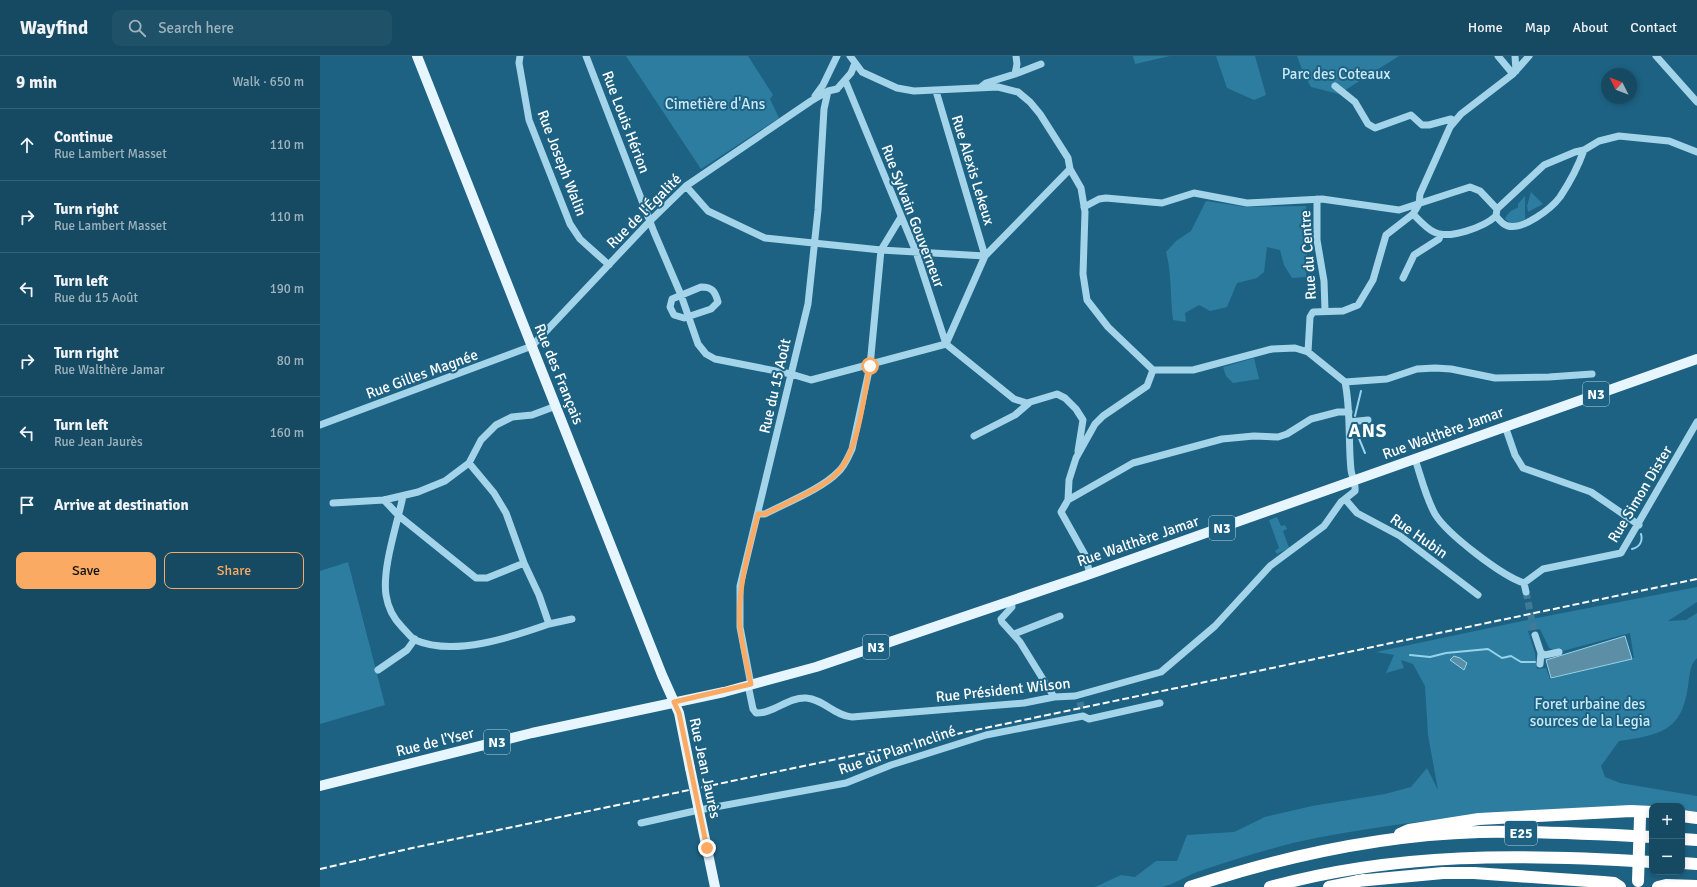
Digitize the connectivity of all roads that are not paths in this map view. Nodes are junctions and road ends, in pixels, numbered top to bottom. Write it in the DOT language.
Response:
graph roads {
  1 [pos="417,56"];
  2 [pos="520,56"];
  3 [pos="586,56"];
  4 [pos="837,56"];
  5 [pos="850,56"];
  6 [pos="1016,56"];
  7 [pos="1498,56"];
  8 [pos="1515,56"];
  9 [pos="1529,56"];
  10 [pos="1656,56"];
  11 [pos="855,63"];
  12 [pos="1040,64"];
  13 [pos="862,72"];
  14 [pos="1515,72"];
  15 [pos="851,73"];
  16 [pos="1015,74"];
  17 [pos="845,80"];
  18 [pos="822,85"];
  19 [pos="1335,86"];
  20 [pos="981,87"];
  21 [pos="837,90"];
  22 [pos="828,91"];
  23 [pos="936,91"];
  24 [pos="853,99"];
  25 [pos="811,101"];
  26 [pos="1697,102"];
  27 [pos="824,109"];
  28 [pos="1454,121"];
  29 [pos="1584,150"];
  30 [pos="1697,152"];
  31 [pos="1070,169"];
  32 [pos="686,186"];
  33 [pos="1317,199"];
  34 [pos="1419,204"];
  35 [pos="1084,207"];
  36 [pos="1496,213"];
  37 [pos="1413,214"];
  38 [pos="901,217"];
  39 [pos="650,220"];
  40 [pos="1441,234"];
  41 [pos="815,243"];
  42 [pos="881,250"];
  43 [pos="916,252"];
  44 [pos="985,256"];
  45 [pos="610,265"];
  46 [pos="1403,278"];
  47 [pos="680,295"];
  48 [pos="1325,310"];
  49 [pos="689,317"];
  50 [pos="946,344"];
  51 [pos="532,346"];
  52 [pos="1308,352"];
  53 [pos="1696,361"];
  54 [pos="870,366"];
  55 [pos="1153,370"];
  56 [pos="791,374"];
  57 [pos="1592,374"];
  58 [pos="1345,382"];
  59 [pos="1029,402"];
  60 [pos="556,406"];
  61 [pos="1349,412"];
  62 [pos="1368,420"];
  63 [pos="1349,422"];
  64 [pos="1697,422"];
  65 [pos="320,425"];
  66 [pos="1505,426"];
  67 [pos="974,436"];
  68 [pos="1076,458"];
  69 [pos="1415,460"];
  70 [pos="469,463"];
  71 [pos="1354,481"];
  72 [pos="403,496"];
  73 [pos="1345,499"];
  74 [pos="384,500"];
  75 [pos="1068,500"];
  76 [pos="333,503"];
  77 [pos="758,514"];
  78 [pos="399,516"];
  79 [pos="1638,525"];
  80 [pos="524,563"];
  81 [pos="1090,574"];
  82 [pos="1524,583"];
  83 [pos="1526,592"];
  84 [pos="1478,595"];
  85 [pos="1011,600"];
  86 [pos="1060,616"];
  87 [pos="572,618"];
  88 [pos="549,624"];
  89 [pos="1014,634"];
  90 [pos="1535,635"];
  91 [pos="414,639"];
  92 [pos="1560,652"];
  93 [pos="1541,653"];
  94 [pos="1540,664"];
  95 [pos="378,670"];
  96 [pos="749,685"];
  97 [pos="1054,697"];
  98 [pos="674,702"];
  99 [pos="1160,703"];
  100 [pos="320,786"];
  101 [pos="698,808"];
  102 [pos="1644,814"];
  103 [pos="1685,816"];
  104 [pos="1697,818"];
  105 [pos="641,823"];
  106 [pos="1649,837"];
  107 [pos="1685,839"];
  108 [pos="1390,840"];
  109 [pos="1697,840"];
  110 [pos="1446,858"];
  111 [pos="1649,862"];
  112 [pos="1685,863"];
  113 [pos="1697,864"];
  114 [pos="1357,881"];
  115 [pos="1637,884"];
  116 [pos="1697,886"];
  117 [pos="715,887"];
  118 [pos="1190,887"];
  119 [pos="1270,887"];
  120 [pos="1329,887"];
  121 [pos="1620,887"];
  122 [pos="1658,887"];
  1 -- 51 [label="main road, Rue des Français"];
  2 -- 45 [label="street, Rue Joseph Walin"];
  3 -- 39 [label="street, Rue Louis Hérion"];
  4 -- 18 [label="street, Rue de l'Égalité"];
  5 -- 11 [label="street"];
  6 -- 16 [label="street"];
  7 -- 14 [label="street"];
  8 -- 14 [label="street"];
  9 -- 14 [label="street"];
  10 -- 26 [label="street"];
  11 -- 13 [label="street"];
  11 -- 15 [label="street"];
  12 -- 16 [label="street"];
  13 -- 15 [label="street"];
  13 -- 23 [label="street"];
  14 -- 28 [label="street"];
  15 -- 17 [label="street"];
  16 -- 20 [label="street"];
  17 -- 21 [label="street"];
  17 -- 24 [label="street, Rue Sylvain Gouverneur"];
  18 -- 22 [label="street"];
  18 -- 25 [label="street, Rue de l'Égalité"];
  19 -- 28 [label="street"];
  20 -- 23 [label="street"];
  20 -- 31 [label="street"];
  21 -- 22 [label="street"];
  21 -- 24 [label="street"];
  22 -- 25 [label="street, Rue de l'Égalité"];
  22 -- 27 [label="street, Rue du 15 Août"];
  23 -- 44 [label="street, Rue Alexis Lekeux"];
  24 -- 38 [label="street, Rue Sylvain Gouverneur"];
  25 -- 27 [label="street"];
  25 -- 32 [label="street, Rue de l'Égalité"];
  27 -- 41 [label="street, Rue du 15 Août"];
  28 -- 34 [label="street"];
  29 -- 30 [label="street"];
  29 -- 36 [label="street"];
  29 -- 36 [label="street"];
  31 -- 35 [label="street"];
  31 -- 44 [label="street"];
  32 -- 39 [label="street, Rue de l'Égalité"];
  32 -- 41 [label="street"];
  33 -- 34 [label="street"];
  33 -- 35 [label="street"];
  33 -- 48 [label="street, Rue du Centre"];
  34 -- 36 [label="street"];
  34 -- 37 [label="street"];
  35 -- 55 [label="street"];
  36 -- 40 [label="street"];
  37 -- 40 [label="street"];
  37 -- 48 [label="street"];
  38 -- 42 [label="street"];
  38 -- 43 [label="street, Rue Sylvain Gouverneur"];
  39 -- 45 [label="street, Rue de l'Égalité"];
  39 -- 47 [label="street, Rue Louis Hérion"];
  40 -- 46 [label="street"];
  41 -- 42 [label="street"];
  41 -- 56 [label="street, Rue du 15 Août"];
  42 -- 43 [label="street"];
  42 -- 54 [label="street"];
  43 -- 44 [label="street"];
  43 -- 50 [label="street, Rue Sylvain Gouverneur"];
  44 -- 50 [label="street"];
  45 -- 51 [label="street, Rue de l'Égalité"];
  47 -- 49 [label="street, Rue Louis Hérion"];
  47 -- 49 [label="street"];
  47 -- 49 [label="street"];
  48 -- 52 [label="street"];
  49 -- 56 [label="street, Rue Louis Hérion"];
  50 -- 54 [label="street, Rue Louis Hérion"];
  50 -- 59 [label="street"];
  51 -- 60 [label="main road, Rue des Français"];
  51 -- 65 [label="street, Rue Gilles Magnée"];
  52 -- 55 [label="street"];
  52 -- 58 [label="street"];
  53 -- 66 [label="main road, Rue Walthère Jamar / N3"];
  54 -- 56 [label="street, Rue Louis Hérion"];
  54 -- 77 [label="street"];
  55 -- 68 [label="street"];
  56 -- 77 [label="street, Rue du 15 Août"];
  57 -- 58 [label="street"];
  58 -- 61 [label="street"];
  59 -- 67 [label="street"];
  59 -- 68 [label="street"];
  60 -- 70 [label="street"];
  60 -- 98 [label="main road, Rue des Français"];
  61 -- 63 [label="street"];
  61 -- 75 [label="street"];
  62 -- 63 [label="street"];
  63 -- 71 [label="street"];
  64 -- 79 [label="street, Rue Simon Dister"];
  66 -- 69 [label="main road, Rue Walthère Jamar / N3"];
  66 -- 79 [label="street"];
  68 -- 75 [label="street"];
  69 -- 71 [label="main road, Rue Walthère Jamar / N3"];
  69 -- 82 [label="street"];
  70 -- 72 [label="street"];
  70 -- 80 [label="street"];
  71 -- 73 [label="street, Rue Président Wilson"];
  71 -- 81 [label="main road, Rue Walthère Jamar / N3"];
  72 -- 74 [label="street"];
  72 -- 78 [label="street"];
  73 -- 84 [label="street, Rue Hubin"];
  73 -- 97 [label="street, Rue Président Wilson"];
  74 -- 76 [label="street"];
  74 -- 78 [label="street"];
  75 -- 81 [label="street"];
  77 -- 96 [label="street, Rue du 15 Août"];
  78 -- 80 [label="street"];
  78 -- 91 [label="street"];
  79 -- 82 [label="street, Rue Simon Dister"];
  80 -- 88 [label="street"];
  81 -- 85 [label="main road, Rue Walthère Jamar / N3"];
  82 -- 83 [label="street"];
  85 -- 89 [label="street"];
  85 -- 96 [label="main road, Rue Walthère Jamar / N3"];
  86 -- 89 [label="street"];
  87 -- 88 [label="street"];
  88 -- 91 [label="street"];
  89 -- 97 [label="street"];
  90 -- 93 [label="street"];
  91 -- 95 [label="street"];
  92 -- 93 [label="street"];
  93 -- 94 [label="street"];
  96 -- 97 [label="street, Rue Président Wilson"];
  96 -- 98 [label="main road, Rue Walthère Jamar / N3"];
  98 -- 100 [label="main road, Rue de l'Yser / N3"];
  98 -- 101 [label="main road, Rue Jean Jaurès, bridge"];
  99 -- 101 [label="street, Rue du Plan Incliné"];
  101 -- 105 [label="street, Rue du Plan Incliné"];
  101 -- 117 [label="main road, Rue Jean Jaurès"];
  102 -- 108 [label="highway"];
  102 -- 115 [label="highway, bridge"];
  103 -- 104 [label="highway"];
  106 -- 108 [label="highway, E25"];
  107 -- 109 [label="highway"];
  108 -- 118 [label="highway, E25"];
  110 -- 111 [label="highway, E25"];
  110 -- 114 [label="highway"];
  110 -- 119 [label="highway, E25"];
  112 -- 113 [label="highway"];
  114 -- 120 [label="highway"];
  114 -- 121 [label="highway"];
  116 -- 122 [label="highway"];
}
